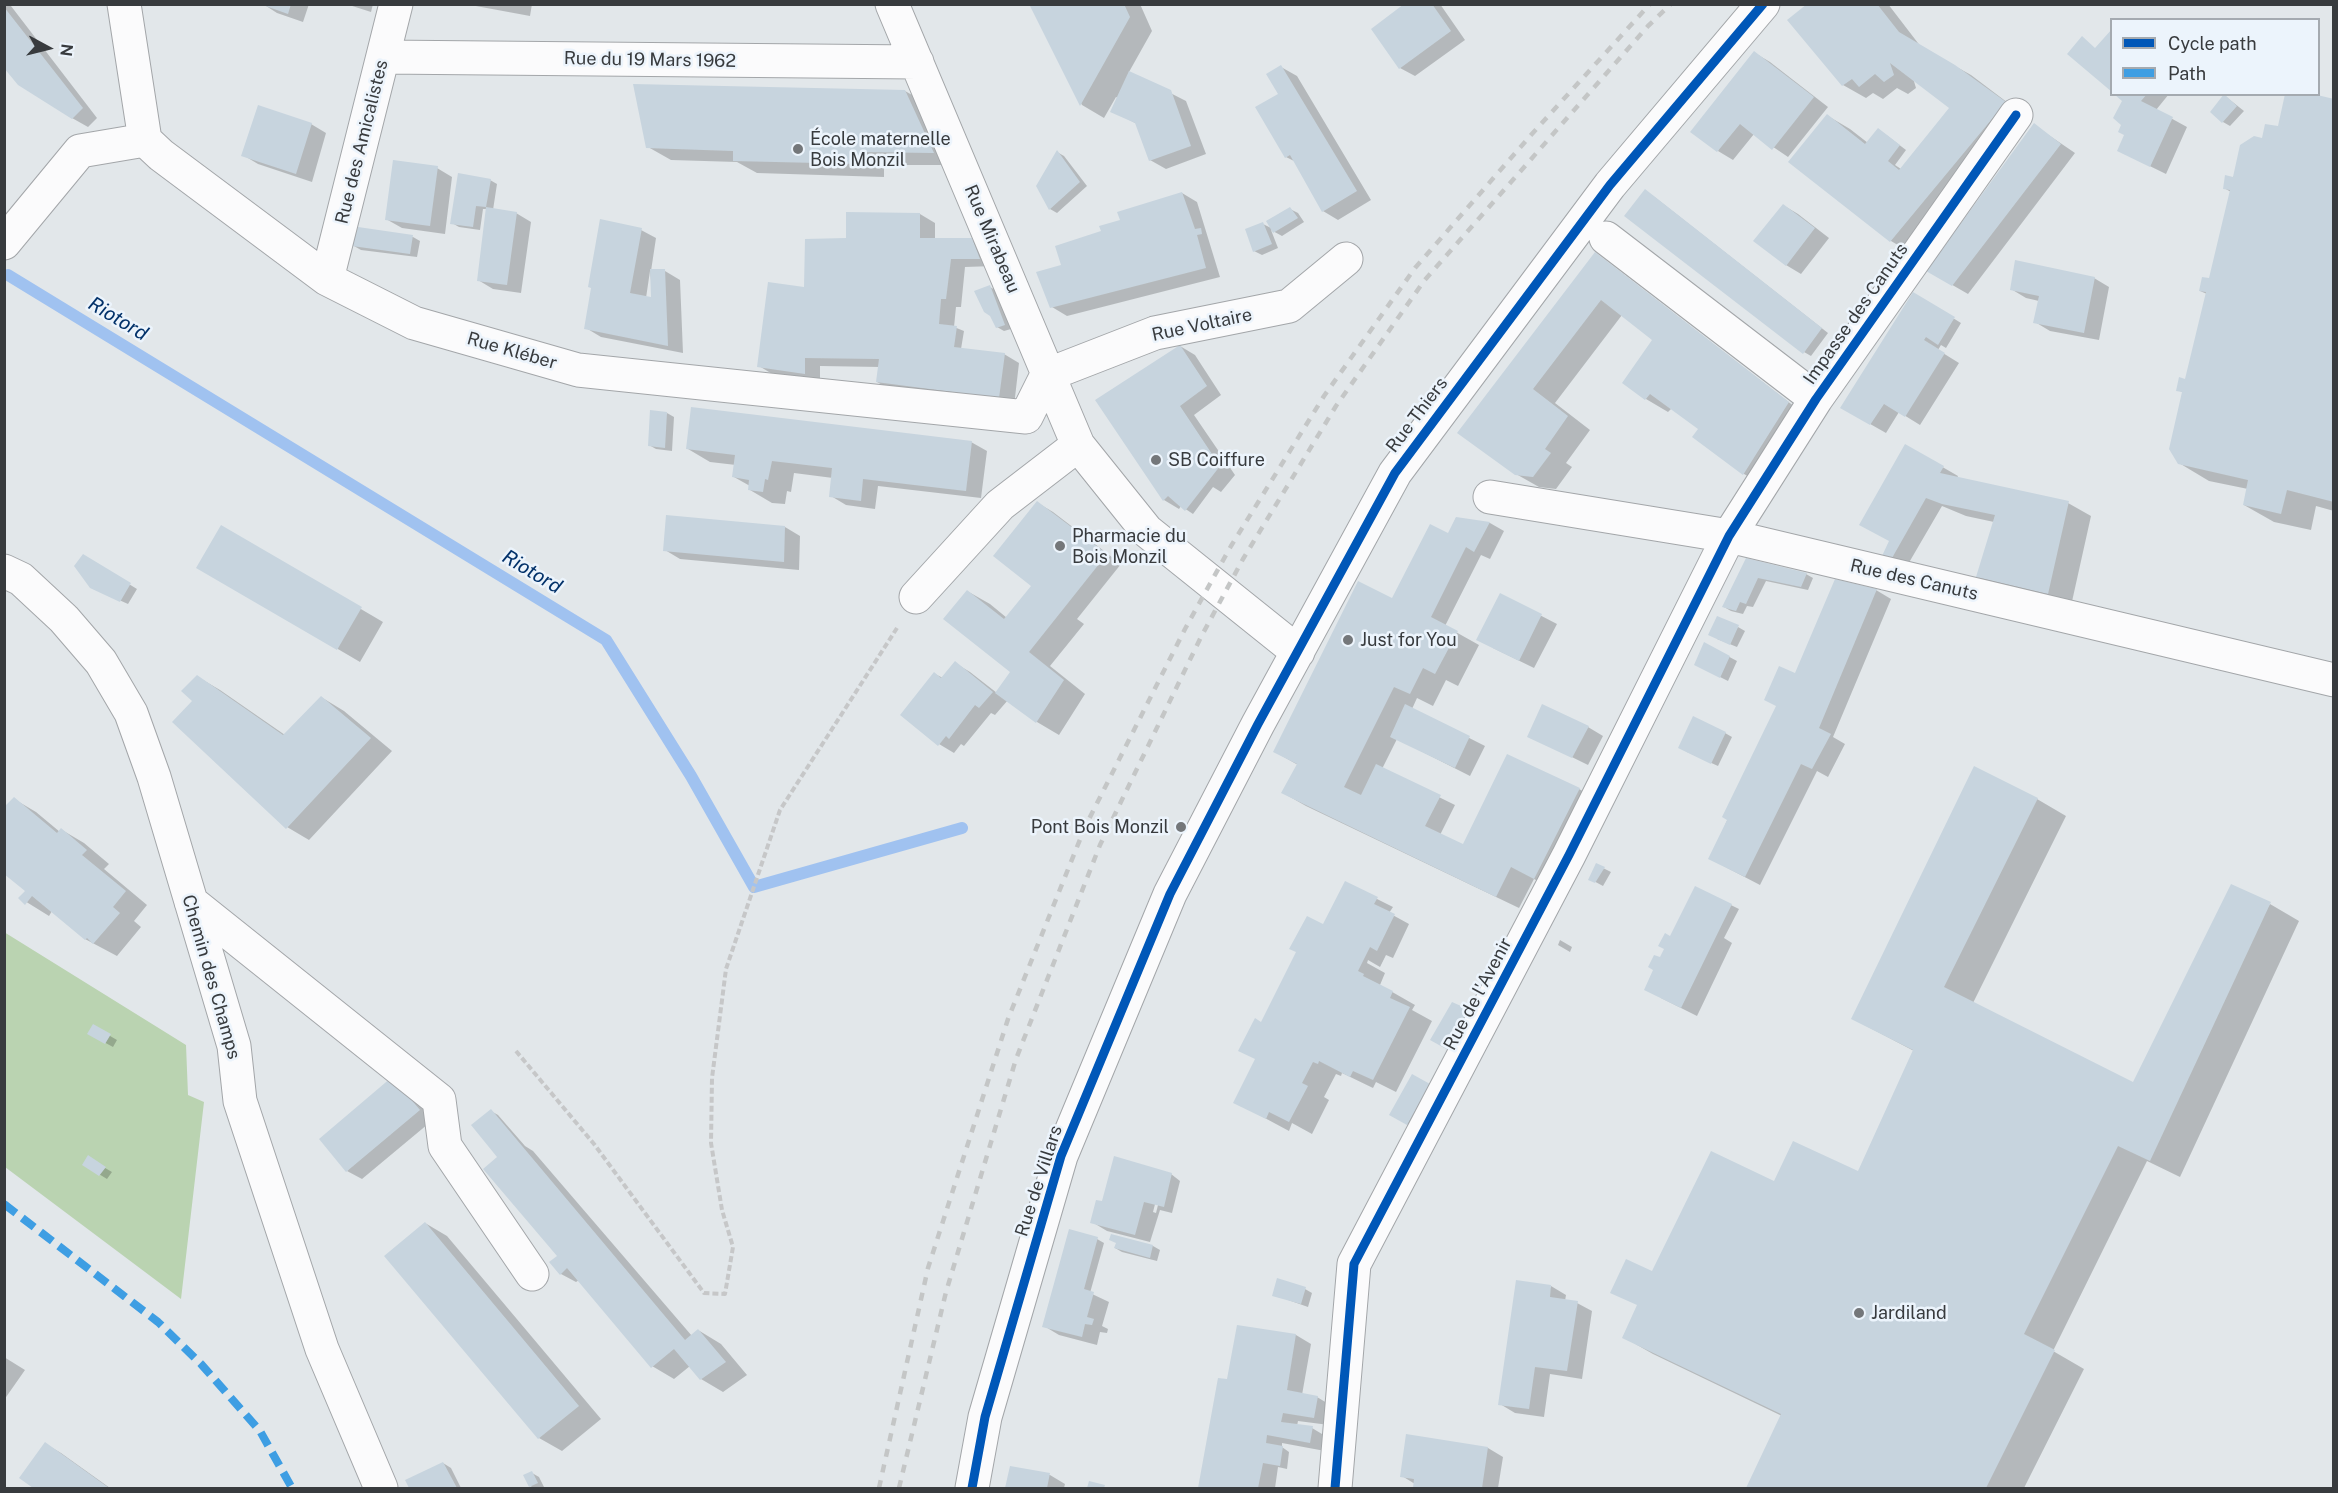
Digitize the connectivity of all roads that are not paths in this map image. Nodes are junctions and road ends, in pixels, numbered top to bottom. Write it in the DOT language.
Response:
graph roads {
  1 [pos="124,4"];
  2 [pos="396,4"];
  3 [pos="892,4"];
  4 [pos="1763,4"];
  5 [pos="383,57"];
  6 [pos="917,62"];
  7 [pos="2016,115"];
  8 [pos="145,140"];
  9 [pos="1606,238"];
  10 [pos="4,243"];
  11 [pos="1346,259"];
  12 [pos="327,279"];
  13 [pos="1047,375"];
  14 [pos="1816,399"];
  15 [pos="1078,445"];
  16 [pos="1491,497"];
  17 [pos="1729,536"];
  18 [pos="4,571"];
  19 [pos="916,597"];
  20 [pos="1298,652"];
  21 [pos="2334,680"];
  22 [pos="1170,894"];
  23 [pos="190,902"];
  24 [pos="532,1274"];
  25 [pos="381,1488"];
  26 [pos="972,1488"];
  27 [pos="1335,1488"];
  1 -- 8 [label="street"];
  2 -- 5 [label="street, Rue des Amicalistes"];
  3 -- 6 [label="street, Rue Mirabeau"];
  4 -- 20 [label="street, Rue Thiers"];
  5 -- 6 [label="street, Rue du 19 Mars 1962"];
  5 -- 12 [label="street, Rue des Amicalistes"];
  6 -- 13 [label="street, Rue Mirabeau"];
  7 -- 14 [label="street, Impasse des Canuts"];
  8 -- 10 [label="street"];
  8 -- 12 [label="street, Rue Kléber"];
  9 -- 14 [label="street"];
  11 -- 13 [label="street, Rue Voltaire"];
  12 -- 13 [label="street, Rue Kléber"];
  13 -- 15 [label="street, Rue Mirabeau"];
  14 -- 17 [label="street, Impasse des Canuts"];
  15 -- 19 [label="street"];
  15 -- 20 [label="street, Rue Mirabeau"];
  16 -- 17 [label="street, Rue des Canuts"];
  17 -- 21 [label="street, Rue des Canuts"];
  17 -- 27 [label="street, Rue de l'Avenir"];
  18 -- 23 [label="street, Chemin des Champs"];
  20 -- 22 [label="street, Rue Thiers"];
  22 -- 26 [label="street, Rue de Villars"];
  23 -- 24 [label="street"];
  23 -- 25 [label="street, Chemin des Champs"];
}
